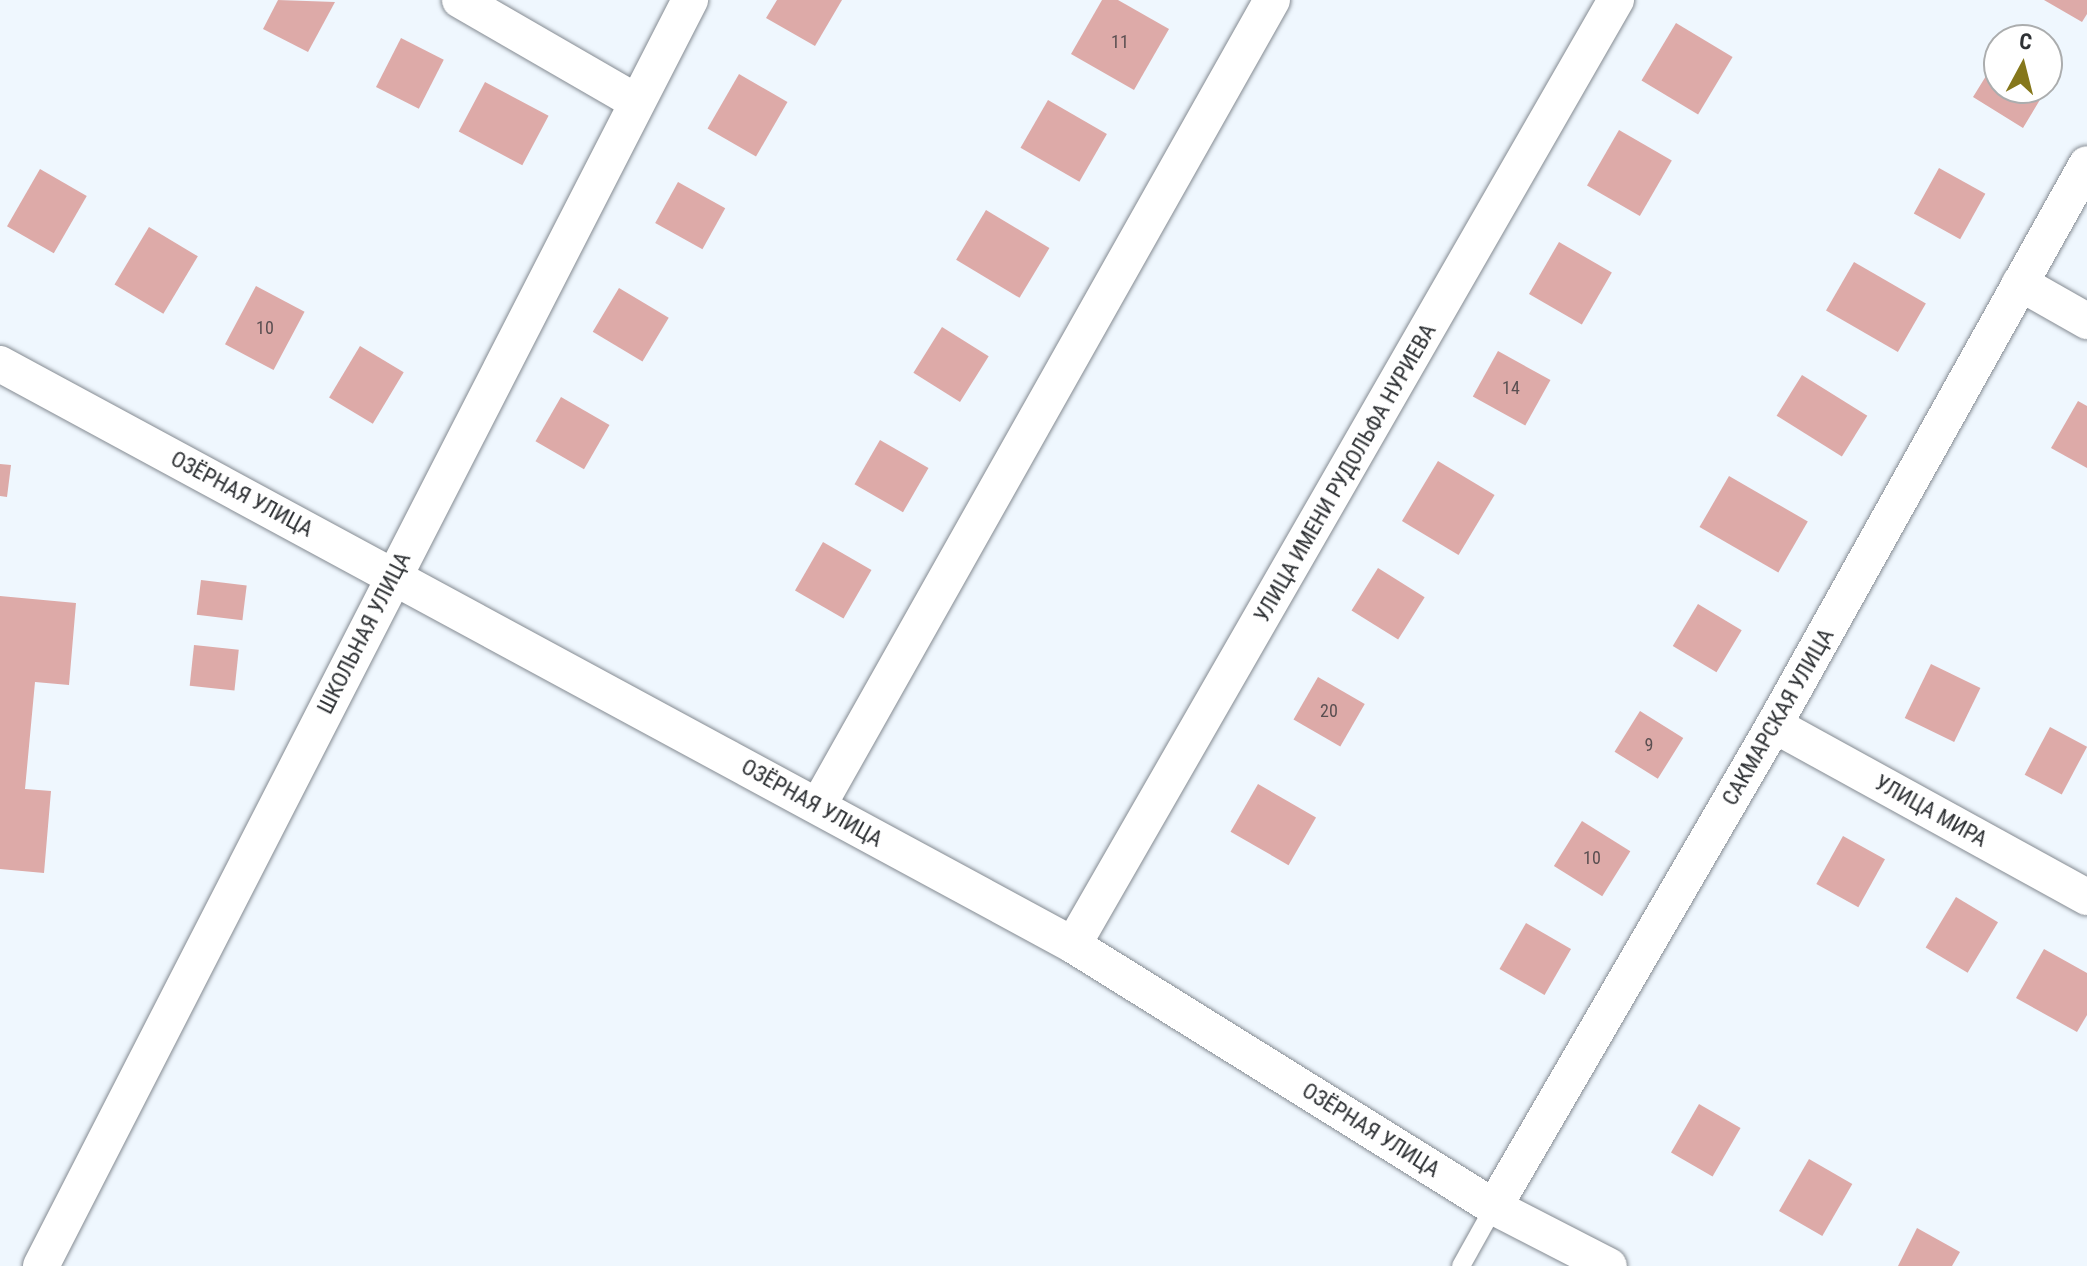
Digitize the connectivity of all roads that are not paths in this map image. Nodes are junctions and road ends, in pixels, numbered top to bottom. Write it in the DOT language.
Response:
graph roads {
  1 [pos="460,0"];
  2 [pos="690,0"];
  3 [pos="1272,0"];
  4 [pos="1616,0"];
  5 [pos="637,102"];
  6 [pos="2087,164"];
  7 [pos="2020,283"];
  8 [pos="2087,321"];
  9 [pos="0,364"];
  10 [pos="393,576"];
  11 [pos="1774,725"];
  12 [pos="818,806"];
  13 [pos="2087,897"];
  14 [pos="1073,945"];
  15 [pos="1494,1207"];
  16 [pos="41,1266"];
  17 [pos="1461,1266"];
  18 [pos="1609,1266"];
  1 -- 5 [label="street"];
  2 -- 5 [label="street, ШКОЛЬНАЯ УЛИЦА"];
  3 -- 12 [label="street"];
  4 -- 14 [label="street, УЛИЦА ИМЕНИ РУДОЛЬФА НУРИЕВА"];
  5 -- 10 [label="street, ШКОЛЬНАЯ УЛИЦА"];
  6 -- 7 [label="street, САКМАРСКАЯ УЛИЦА"];
  7 -- 8 [label="street"];
  7 -- 11 [label="street, САКМАРСКАЯ УЛИЦА"];
  9 -- 10 [label="street, ОЗЁРНАЯ УЛИЦА"];
  10 -- 12 [label="street, ОЗЁРНАЯ УЛИЦА"];
  10 -- 16 [label="street, ШКОЛЬНАЯ УЛИЦА"];
  11 -- 13 [label="street, УЛИЦА МИРА"];
  11 -- 15 [label="street, САКМАРСКАЯ УЛИЦА"];
  12 -- 14 [label="street, ОЗЁРНАЯ УЛИЦА"];
  14 -- 15 [label="street, ОЗЁРНАЯ УЛИЦА"];
  15 -- 17 [label="lane, САКМАРСКАЯ УЛИЦА"];
  15 -- 18 [label="street, ОЗЁРНАЯ УЛИЦА"];
}
